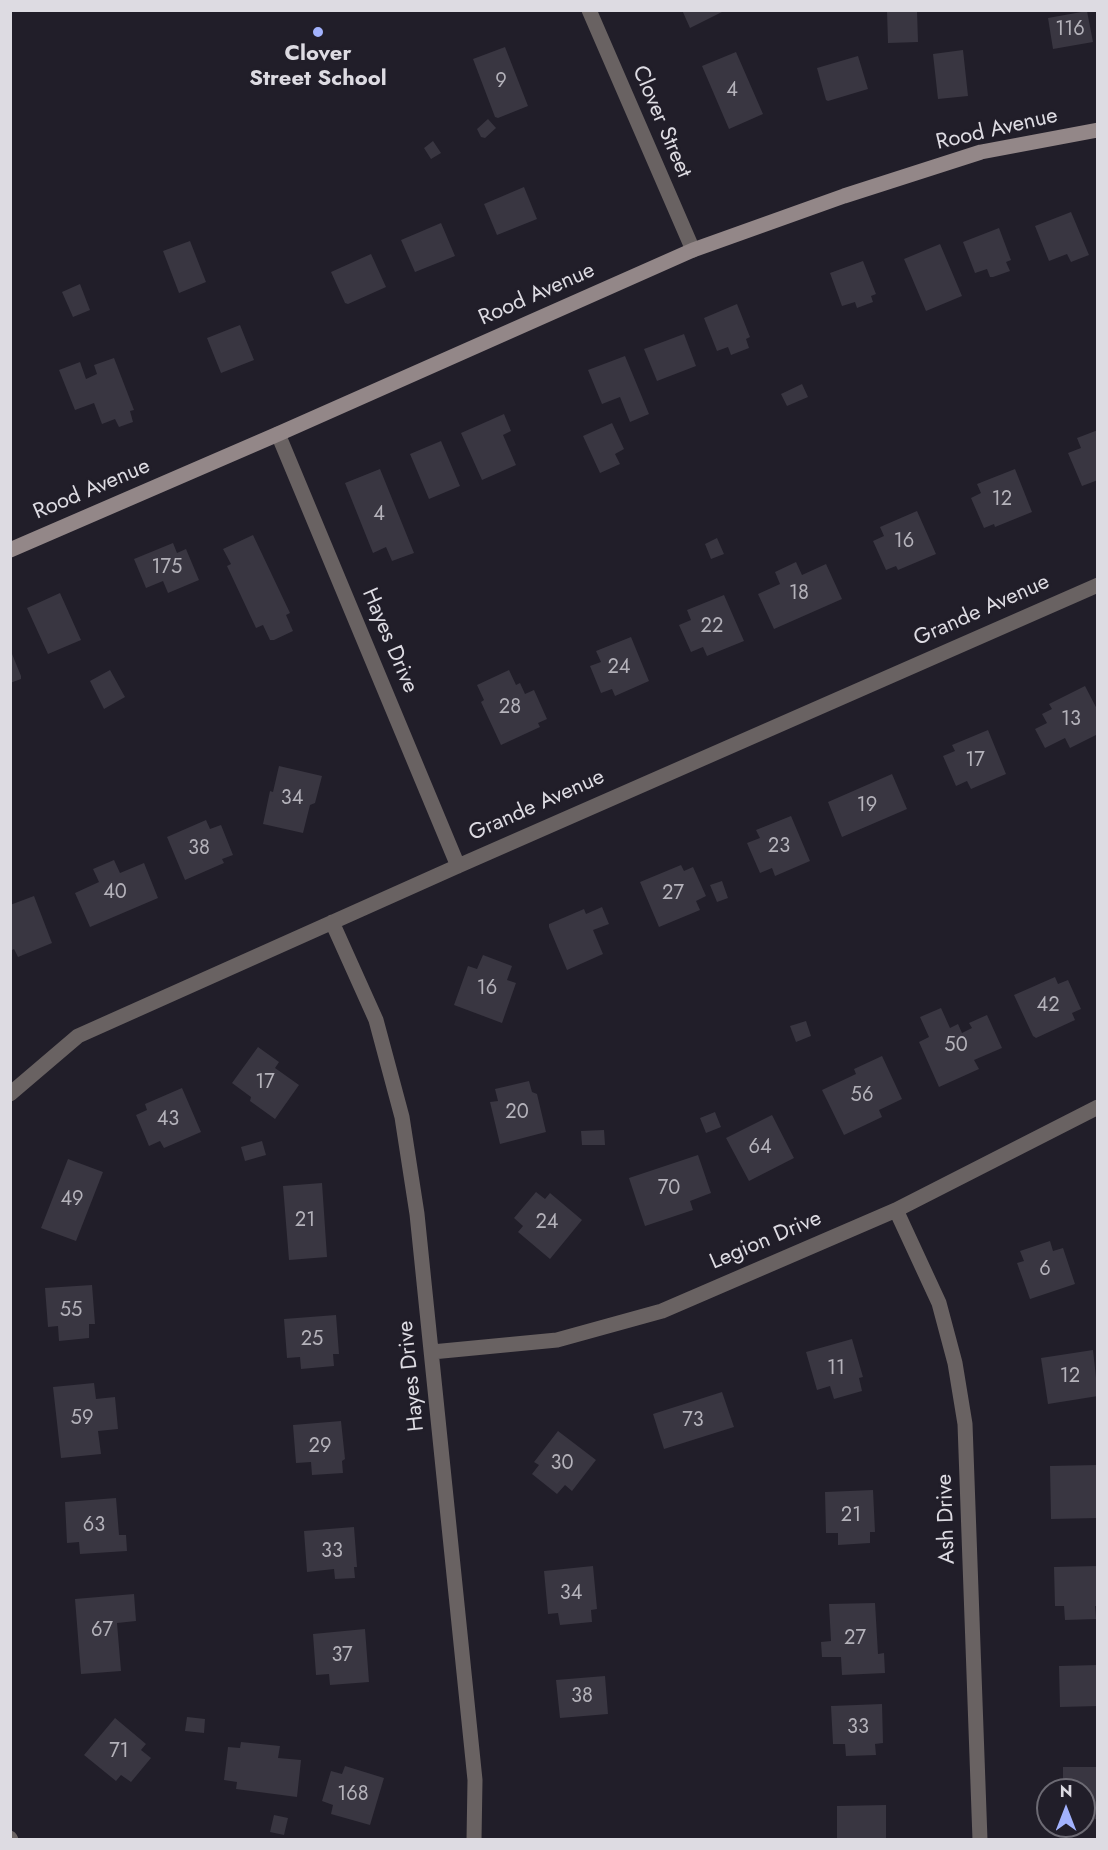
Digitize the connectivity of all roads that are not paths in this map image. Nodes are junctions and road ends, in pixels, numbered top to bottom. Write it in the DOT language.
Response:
graph roads {
  1 [pos="589,10"];
  2 [pos="1098,130"];
  3 [pos="693,250"];
  4 [pos="278,434"];
  5 [pos="10,550"];
  6 [pos="1098,585"];
  7 [pos="458,866"];
  8 [pos="332,922"];
  9 [pos="10,1094"];
  10 [pos="1098,1107"];
  11 [pos="896,1210"];
  12 [pos="432,1352"];
  13 [pos="474,1839"];
  14 [pos="980,1839"];
  1 -- 3 [label="street, Clover Street"];
  2 -- 3 [label="street, Rood Avenue"];
  3 -- 4 [label="street, Rood Avenue"];
  4 -- 5 [label="street, Rood Avenue"];
  4 -- 7 [label="street, Hayes Drive"];
  6 -- 7 [label="street, Grande Avenue"];
  7 -- 8 [label="street, Grande Avenue"];
  8 -- 9 [label="street, Grande Avenue"];
  8 -- 12 [label="street, Hayes Drive"];
  10 -- 11 [label="street, Legion Drive"];
  11 -- 12 [label="street, Legion Drive"];
  11 -- 14 [label="street, Ash Drive"];
  12 -- 13 [label="street, Hayes Drive"];
}
